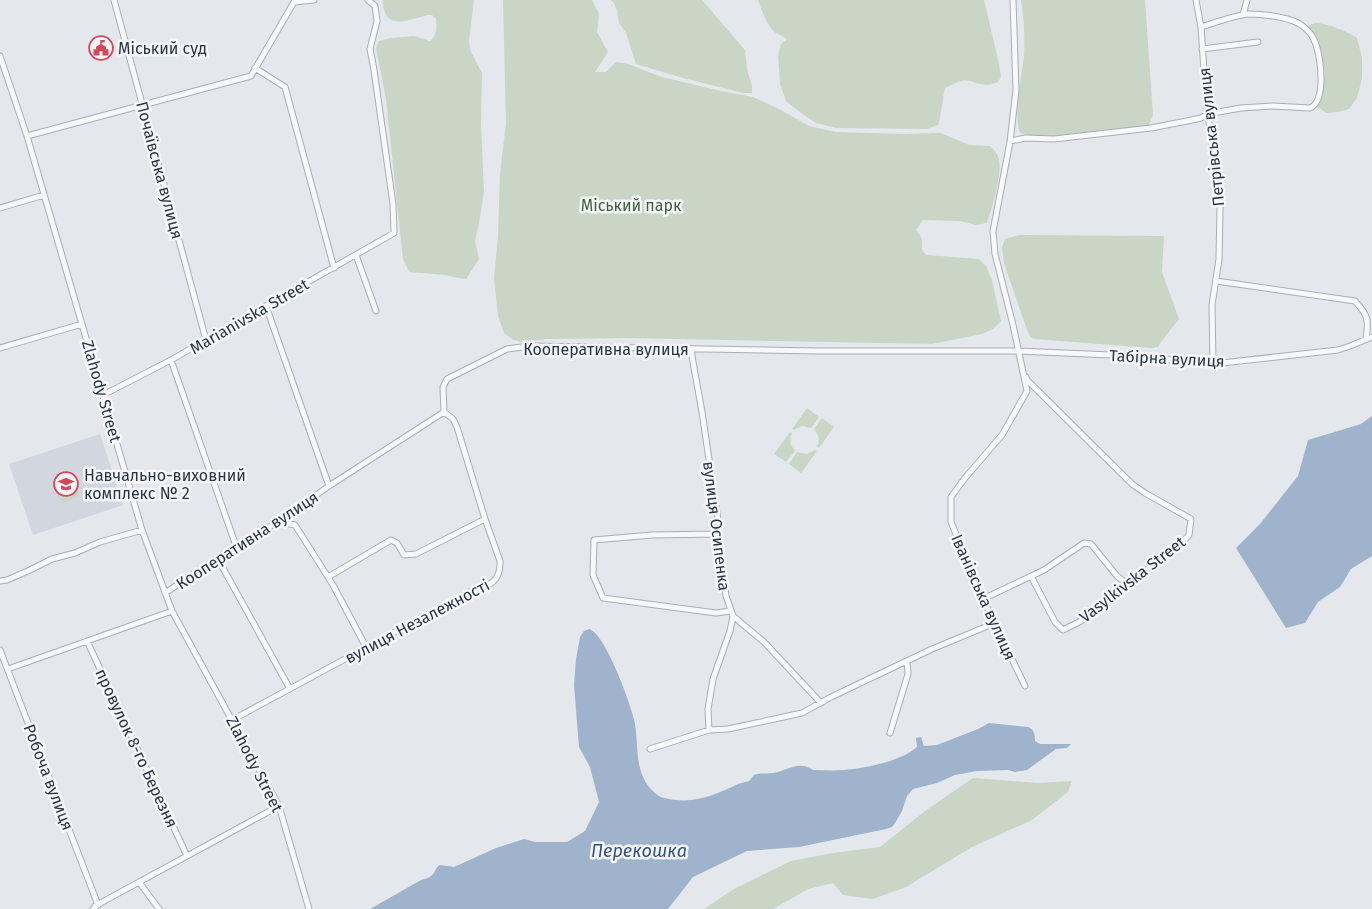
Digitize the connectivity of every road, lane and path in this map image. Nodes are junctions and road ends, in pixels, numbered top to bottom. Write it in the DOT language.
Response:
graph roads {
  1 [pos="114,0"];
  2 [pos="314,0"];
  3 [pos="368,0"];
  4 [pos="1013,0"];
  5 [pos="1196,0"];
  6 [pos="1247,0"];
  7 [pos="1242,15"];
  8 [pos="1200,27"];
  9 [pos="1258,42"];
  10 [pos="1202,49"];
  11 [pos="0,56"];
  12 [pos="255,68"];
  13 [pos="7,76"];
  14 [pos="0,78"];
  15 [pos="142,105"];
  16 [pos="1207,114"];
  17 [pos="27,136"];
  18 [pos="1010,141"];
  19 [pos="44,196"];
  20 [pos="0,208"];
  21 [pos="356,255"];
  22 [pos="334,268"];
  23 [pos="1216,281"];
  24 [pos="266,306"];
  25 [pos="376,311"];
  26 [pos="82,324"];
  27 [pos="1372,337"];
  28 [pos="1366,339"];
  29 [pos="206,340"];
  30 [pos="0,348"];
  31 [pos="691,349"];
  32 [pos="1018,351"];
  33 [pos="171,360"];
  34 [pos="1213,364"];
  35 [pos="1021,368"];
  36 [pos="103,395"];
  37 [pos="444,412"];
  38 [pos="329,486"];
  39 [pos="485,519"];
  40 [pos="278,522"];
  41 [pos="142,530"];
  42 [pos="718,534"];
  43 [pos="236,546"];
  44 [pos="218,559"];
  45 [pos="1031,576"];
  46 [pos="328,577"];
  47 [pos="0,581"];
  48 [pos="1127,584"];
  49 [pos="166,593"];
  50 [pos="983,599"];
  51 [pos="172,611"];
  52 [pos="732,613"];
  53 [pos="995,623"];
  54 [pos="87,641"];
  55 [pos="366,647"];
  56 [pos="0,650"];
  57 [pos="907,661"];
  58 [pos="8,669"];
  59 [pos="1025,686"];
  60 [pos="290,688"];
  61 [pos="821,703"];
  62 [pos="232,720"];
  63 [pos="710,730"];
  64 [pos="890,732"];
  65 [pos="650,749"];
  66 [pos="279,806"];
  67 [pos="187,856"];
  68 [pos="139,882"];
  69 [pos="94,908"];
  70 [pos="158,909"];
  71 [pos="309,909"];
  1 -- 15 [label="street, Почаївська вулиця"];
  2 -- 12 [label="street"];
  3 -- 21 [label="street, Marianivska Street"];
  4 -- 18 [label="street, Іванівська вулиця"];
  5 -- 8 [label="street, Петрівська вулиця"];
  6 -- 7 [label="street"];
  7 -- 8 [label="street"];
  7 -- 16 [label="street"];
  8 -- 10 [label="street, Петрівська вулиця"];
  9 -- 10 [label="street"];
  10 -- 16 [label="street, Петрівська вулиця"];
  11 -- 13 [label="street, Zlahody Street"];
  12 -- 15 [label="street"];
  12 -- 22 [label="street"];
  13 -- 14 [label="street"];
  13 -- 17 [label="street, Zlahody Street"];
  15 -- 17 [label="street"];
  15 -- 29 [label="street, Почаївська вулиця"];
  16 -- 18 [label="street"];
  16 -- 23 [label="street, Петрівська вулиця"];
  17 -- 19 [label="street, Zlahody Street"];
  18 -- 32 [label="street, Іванівська вулиця"];
  19 -- 20 [label="street"];
  19 -- 26 [label="street, Zlahody Street"];
  21 -- 22 [label="street, Marianivska Street"];
  21 -- 25 [label="street"];
  22 -- 24 [label="street, Marianivska Street"];
  23 -- 28 [label="street"];
  23 -- 34 [label="street, Петрівська вулиця"];
  24 -- 29 [label="street, Marianivska Street"];
  24 -- 38 [label="street"];
  26 -- 30 [label="street"];
  26 -- 36 [label="street, Zlahody Street"];
  27 -- 28 [label="street, Табірна вулиця"];
  28 -- 34 [label="street, Табірна вулиця"];
  29 -- 33 [label="street, Marianivska Street"];
  31 -- 32 [label="street, Кооперативна вулиця"];
  31 -- 37 [label="street, Кооперативна вулиця"];
  31 -- 42 [label="street, вулиця Осипенка"];
  32 -- 34 [label="street, Табірна вулиця"];
  32 -- 35 [label="street, Іванівська вулиця"];
  33 -- 36 [label="street, Marianivska Street"];
  33 -- 43 [label="street"];
  35 -- 48 [label="street, Vasylkivska Street"];
  35 -- 50 [label="street, Іванівська вулиця"];
  36 -- 41 [label="street, Zlahody Street"];
  37 -- 38 [label="street, Кооперативна вулиця"];
  37 -- 39 [label="street, вулиця Незалежності"];
  38 -- 40 [label="street, Кооперативна вулиця"];
  39 -- 46 [label="street"];
  39 -- 55 [label="street, вулиця Незалежності"];
  40 -- 43 [label="street, Кооперативна вулиця"];
  40 -- 46 [label="street"];
  41 -- 47 [label="street"];
  41 -- 49 [label="street, Zlahody Street"];
  42 -- 52 [label="street, вулиця Осипенка"];
  42 -- 52 [label="street"];
  43 -- 44 [label="street, Кооперативна вулиця"];
  44 -- 49 [label="street, Кооперативна вулиця"];
  44 -- 60 [label="street"];
  45 -- 48 [label="street"];
  45 -- 48 [label="street, Vasylkivska Street"];
  45 -- 50 [label="street"];
  46 -- 55 [label="street"];
  49 -- 51 [label="street, Zlahody Street"];
  50 -- 53 [label="street, Іванівська вулиця"];
  51 -- 54 [label="street, Кооперативна вулиця"];
  51 -- 62 [label="street, Zlahody Street"];
  52 -- 61 [label="street"];
  52 -- 63 [label="street, вулиця Осипенка"];
  53 -- 57 [label="street"];
  53 -- 59 [label="street, Іванівська вулиця"];
  54 -- 58 [label="street, Кооперативна вулиця"];
  54 -- 67 [label="street, провулок 8-го Березня"];
  55 -- 60 [label="street, вулиця Незалежності"];
  56 -- 58 [label="street, Робоча вулиця"];
  57 -- 61 [label="street"];
  57 -- 64 [label="street"];
  58 -- 69 [label="street, Робоча вулиця"];
  60 -- 62 [label="street, вулиця Незалежності"];
  61 -- 63 [label="street"];
  62 -- 66 [label="street, Zlahody Street"];
  63 -- 65 [label="street"];
  66 -- 67 [label="street"];
  66 -- 71 [label="street, Zlahody Street"];
  67 -- 68 [label="street"];
  68 -- 69 [label="street"];
  68 -- 70 [label="street"];
}
